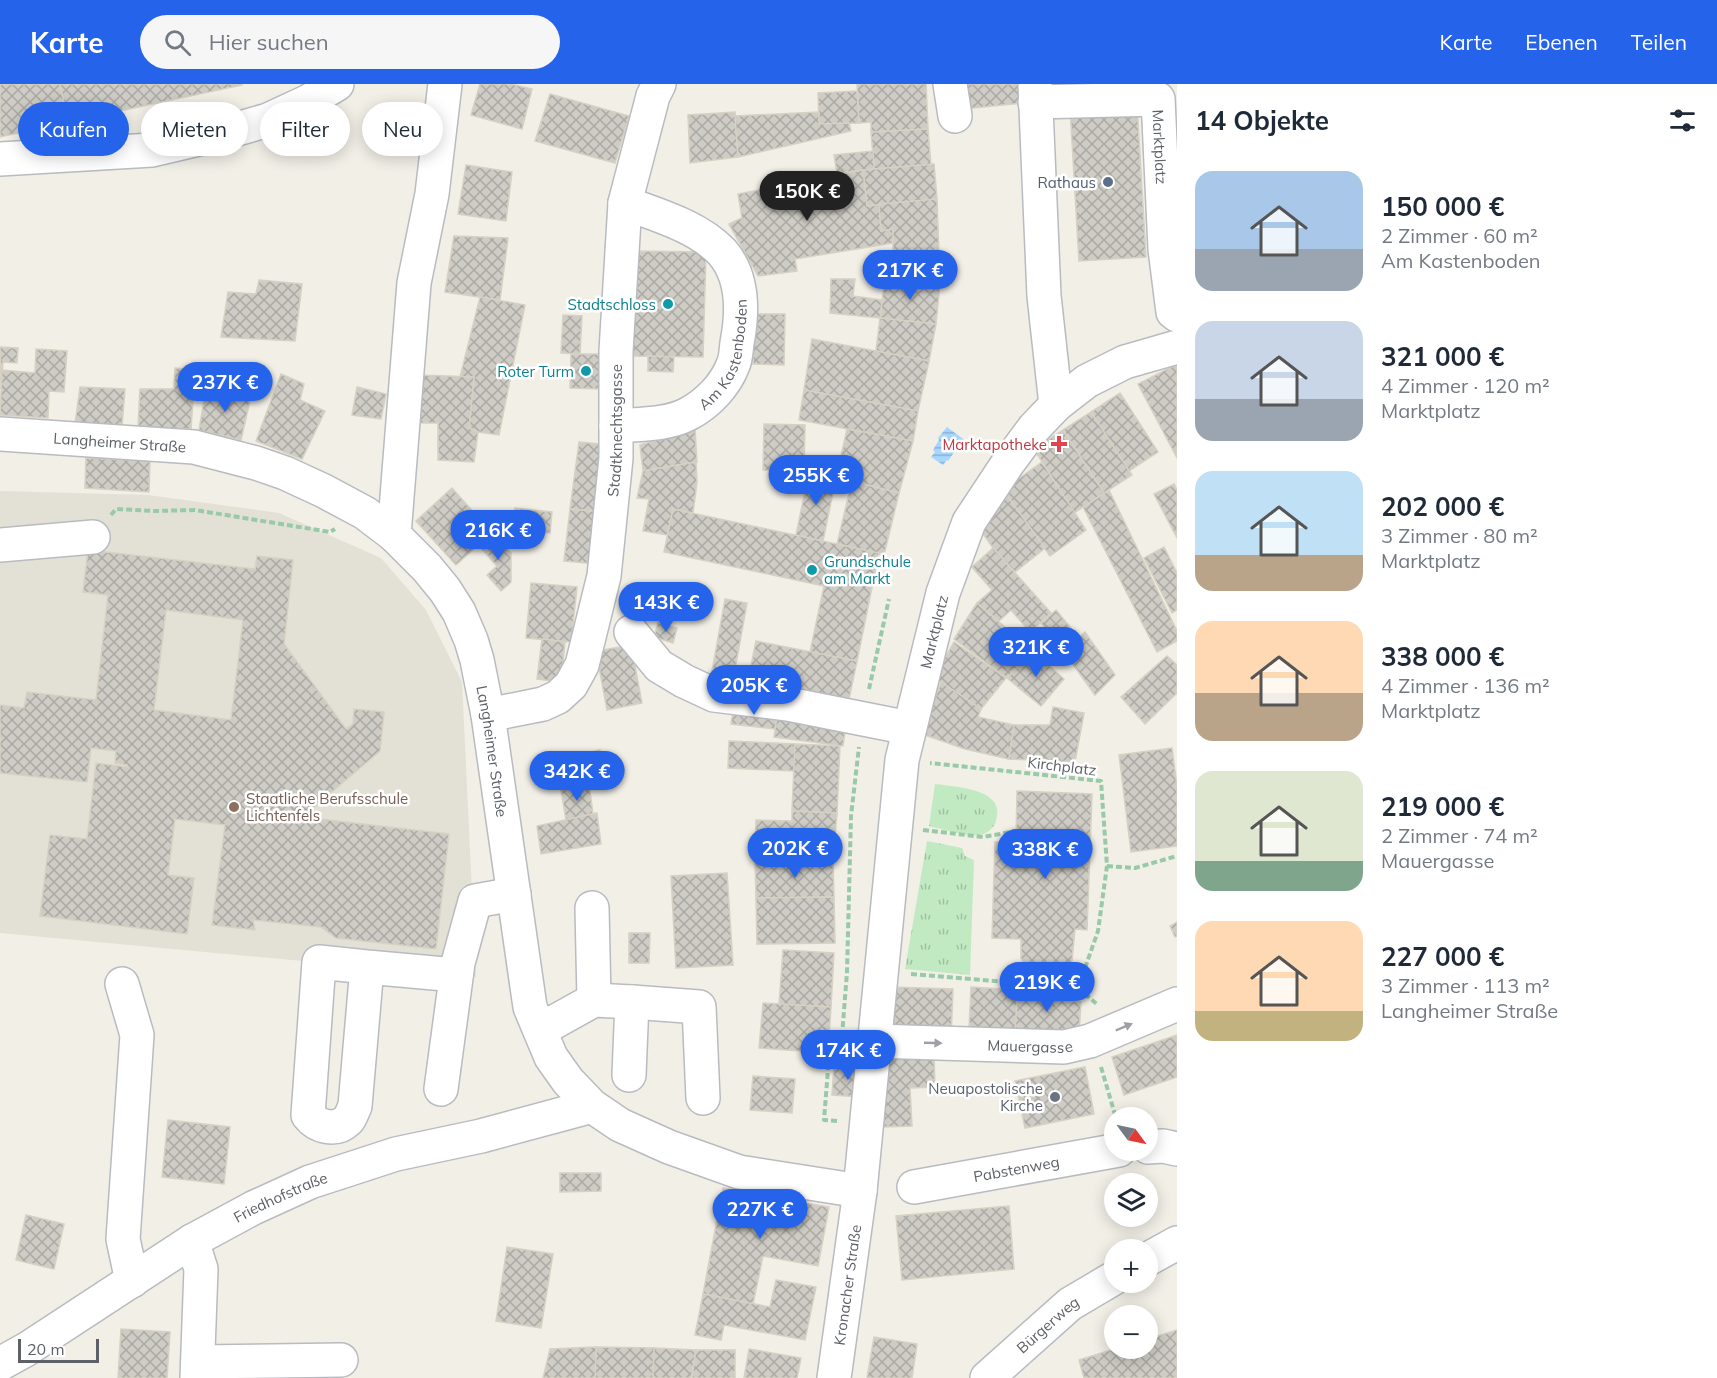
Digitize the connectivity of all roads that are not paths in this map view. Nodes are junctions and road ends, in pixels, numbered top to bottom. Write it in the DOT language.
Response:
graph roads {
  1 [pos="337,84"];
  2 [pos="445,84"];
  3 [pos="659,84"];
  4 [pos="950,84"];
  5 [pos="1160,92"];
  6 [pos="1035,93"];
  7 [pos="955,116"];
  8 [pos="0,159"];
  9 [pos="625,203"];
  10 [pos="1177,315"];
  11 [pos="1177,347"];
  12 [pos="1056,405"];
  13 [pos="616,426"];
  14 [pos="0,434"];
  15 [pos="394,535"];
  16 [pos="93,537"];
  17 [pos="0,545"];
  18 [pos="631,632"];
  19 [pos="488,715"];
  20 [pos="909,728"];
  21 [pos="513,894"];
  22 [pos="592,908"];
  23 [pos="367,967"];
  24 [pos="456,975"];
  25 [pos="122,984"];
  26 [pos="594,1000"];
  27 [pos="632,1002"];
  28 [pos="1177,1004"];
  29 [pos="540,1030"];
  30 [pos="874,1041"];
  31 [pos="629,1075"];
  32 [pos="441,1089"];
  33 [pos="703,1098"];
  34 [pos="592,1106"];
  35 [pos="1158,1146"];
  36 [pos="1177,1149"];
  37 [pos="1104,1153"];
  38 [pos="914,1187"];
  39 [pos="860,1191"];
  40 [pos="192,1241"];
  41 [pos="1177,1243"];
  42 [pos="1158,1253"];
  43 [pos="132,1281"];
  44 [pos="1104,1284"];
  45 [pos="341,1360"];
  46 [pos="19,1364"];
  47 [pos="198,1370"];
  48 [pos="834,1378"];
  49 [pos="987,1378"];
  1 -- 8 [label="street"];
  2 -- 15 [label="street"];
  3 -- 9 [label="street, Stadtknechtsgasse"];
  4 -- 7 [label="street"];
  5 -- 6 [label="street, Marktplatz"];
  5 -- 10 [label="street, Marktplatz"];
  6 -- 12 [label="street, Marktplatz"];
  9 -- 13 [label="street, Stadtknechtsgasse"];
  9 -- 13 [label="street, Am Kastenboden"];
  11 -- 12 [label="street"];
  12 -- 20 [label="street, Marktplatz"];
  13 -- 19 [label="street, Stadtknechtsgasse"];
  14 -- 15 [label="street, Langheimer Straße"];
  15 -- 19 [label="street, Langheimer Straße"];
  16 -- 17 [label="street"];
  18 -- 20 [label="street"];
  19 -- 21 [label="street, Langheimer Straße"];
  20 -- 30 [label="street, Marktplatz"];
  21 -- 24 [label="street"];
  21 -- 29 [label="street, Langheimer Straße"];
  22 -- 26 [label="street"];
  23 -- 24 [label="street"];
  24 -- 32 [label="street"];
  25 -- 43 [label="street"];
  26 -- 27 [label="street"];
  26 -- 29 [label="street"];
  27 -- 31 [label="street"];
  27 -- 33 [label="street"];
  30 -- 28 [label="street, Mauergasse, one-way"];
  29 -- 34 [label="street, Langheimer Straße"];
  30 -- 39 [label="street, Marktplatz"];
  34 -- 39 [label="street, Langheimer Straße"];
  34 -- 40 [label="street, Friedhofstraße"];
  35 -- 36 [label="street"];
  37 -- 38 [label="street, Pabstenweg"];
  39 -- 48 [label="street, Kronacher Straße"];
  40 -- 43 [label="street, Friedhofstraße"];
  40 -- 47 [label="street"];
  41 -- 42 [label="street"];
  43 -- 46 [label="street, Friedhofstraße"];
  44 -- 49 [label="street, Bürgerweg"];
  45 -- 47 [label="street"];
}
